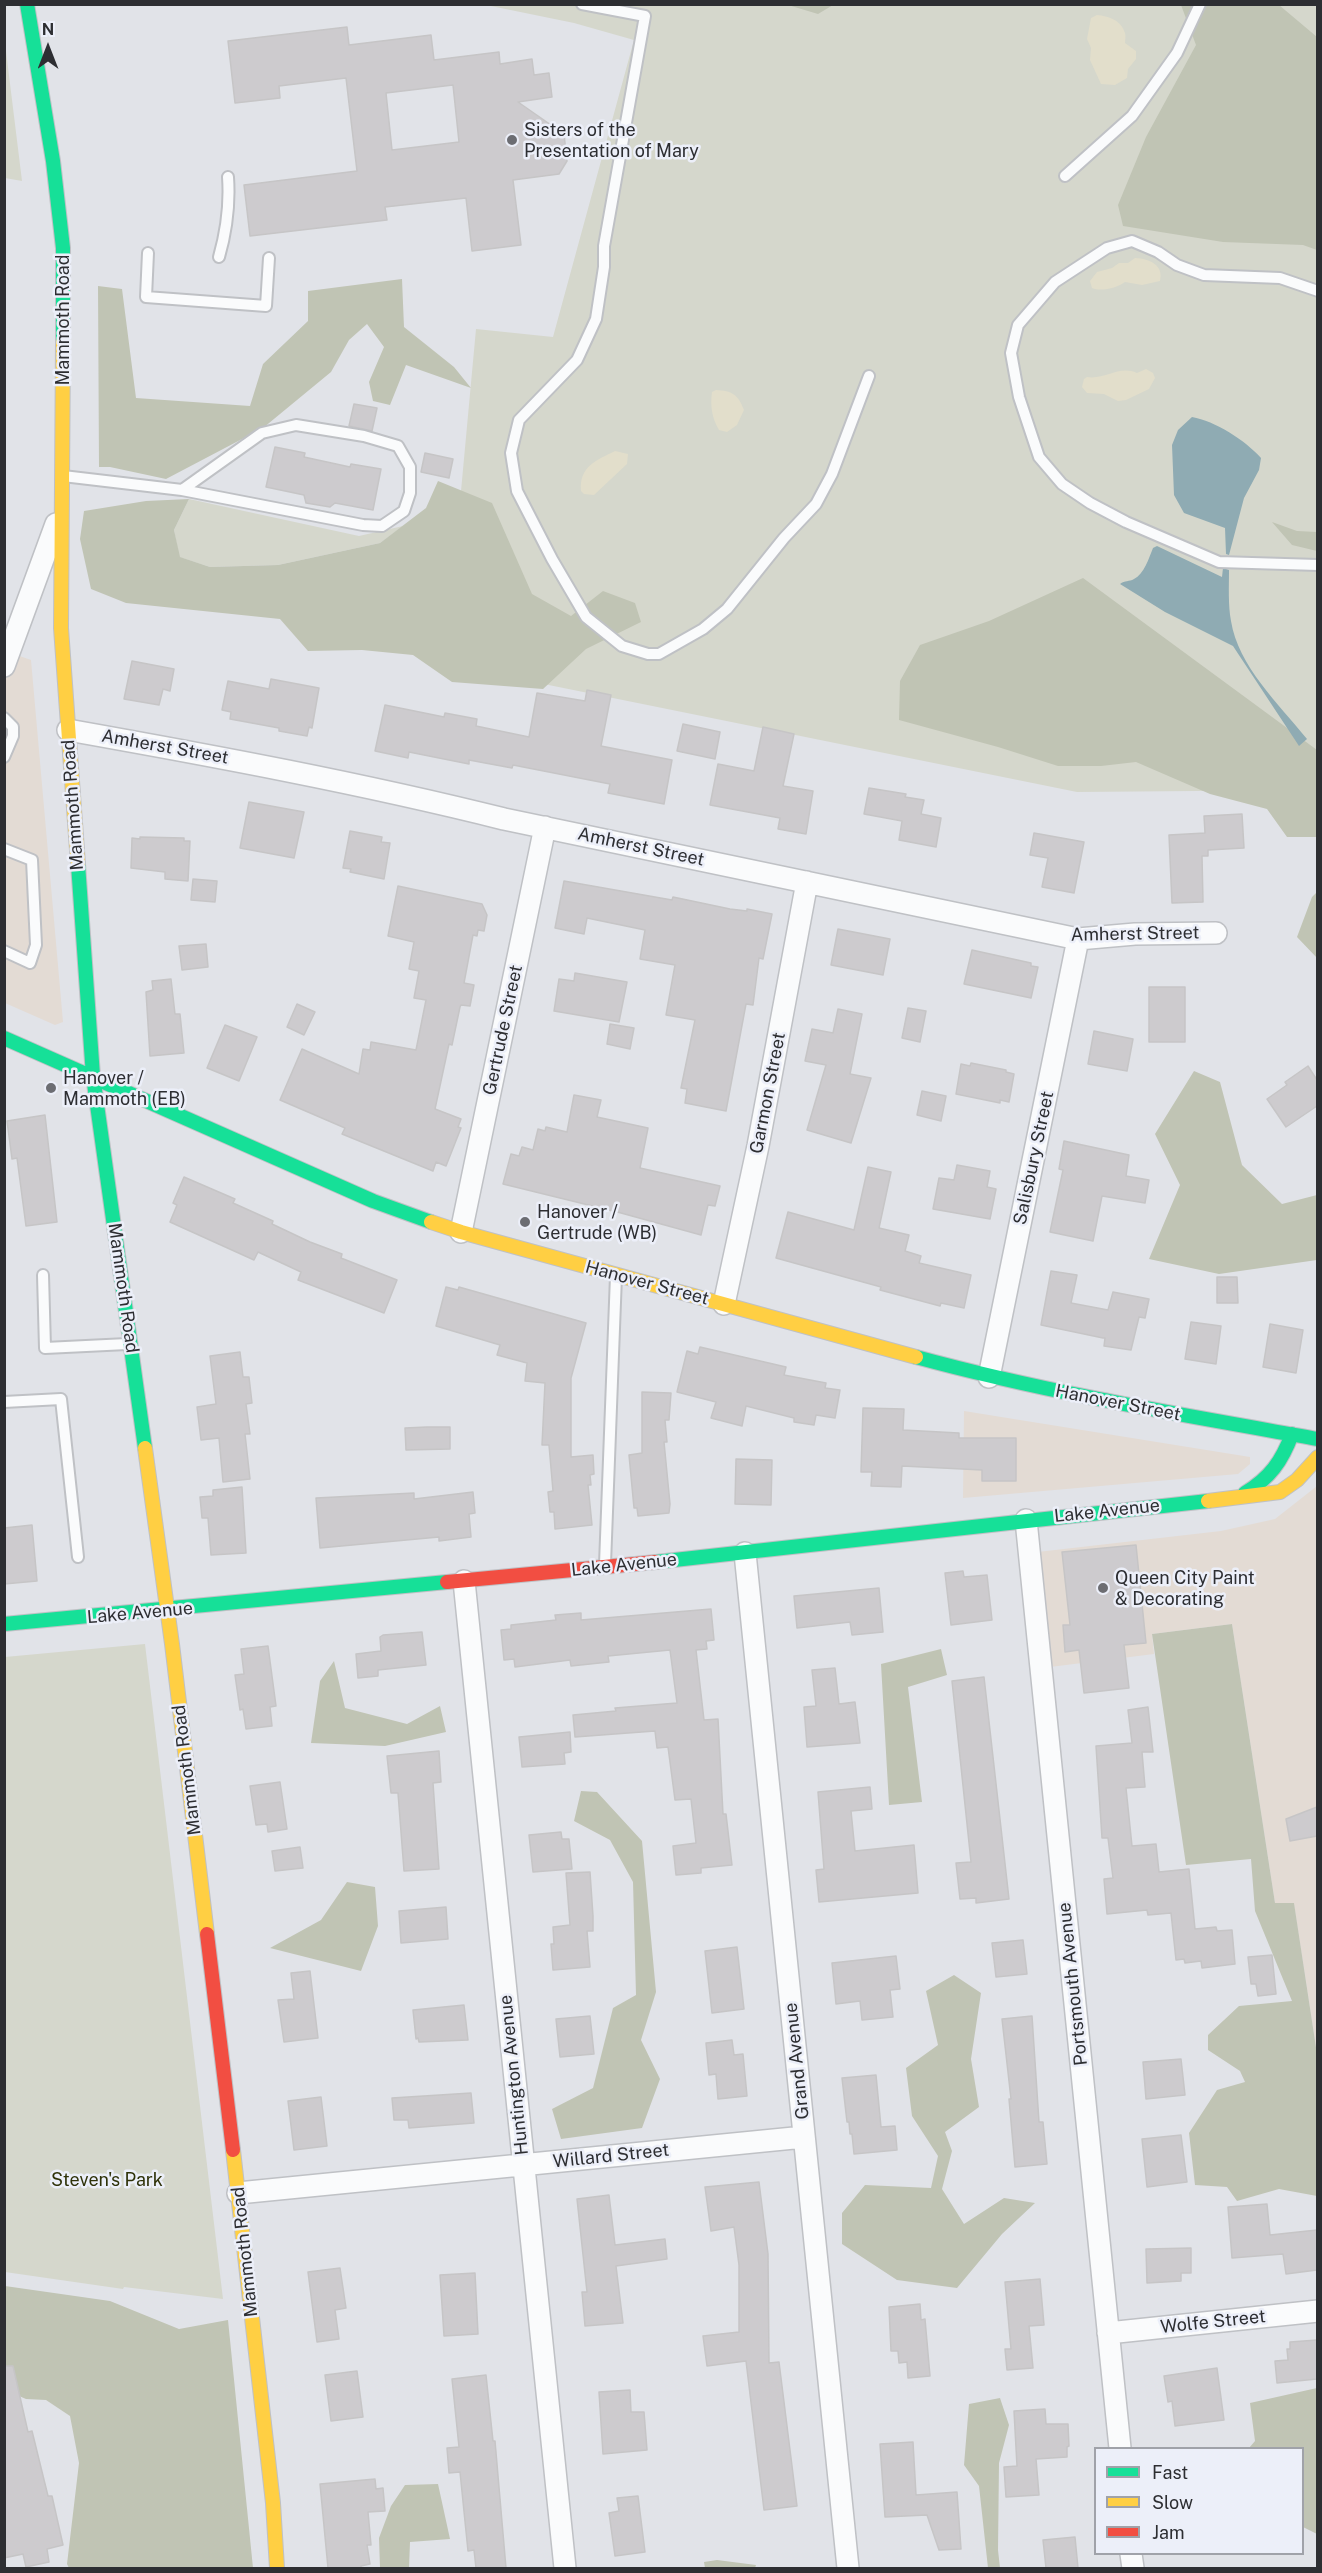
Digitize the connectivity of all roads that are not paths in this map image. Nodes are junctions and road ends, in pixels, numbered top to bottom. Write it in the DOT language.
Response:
graph roads {
  1 [pos="27,4"];
  2 [pos="582,4"];
  3 [pos="1200,4"];
  4 [pos="1065,176"];
  5 [pos="228,177"];
  6 [pos="148,253"];
  7 [pos="219,257"];
  8 [pos="269,258"];
  9 [pos="1317,291"];
  10 [pos="869,376"];
  11 [pos="63,476"];
  12 [pos="182,490"];
  13 [pos="60,515"];
  14 [pos="1317,565"];
  15 [pos="4,666"];
  16 [pos="4,718"];
  17 [pos="68,730"];
  18 [pos="4,757"];
  19 [pos="545,827"];
  20 [pos="4,849"];
  21 [pos="807,882"];
  22 [pos="1216,933"];
  23 [pos="1078,939"];
  24 [pos="4,951"];
  25 [pos="4,1038"];
  26 [pos="93,1076"];
  27 [pos="461,1232"];
  28 [pos="43,1275"];
  29 [pos="616,1275"];
  30 [pos="724,1304"];
  31 [pos="130,1344"];
  32 [pos="989,1377"];
  33 [pos="4,1402"];
  34 [pos="1292,1434"];
  35 [pos="1317,1439"];
  36 [pos="1317,1456"];
  37 [pos="1242,1496"];
  38 [pos="1026,1520"];
  39 [pos="745,1553"];
  40 [pos="78,1557"];
  41 [pos="604,1567"];
  42 [pos="464,1581"];
  43 [pos="168,1610"];
  44 [pos="4,1624"];
  45 [pos="804,2137"];
  46 [pos="524,2164"];
  47 [pos="238,2193"];
  48 [pos="1317,2311"];
  49 [pos="1108,2333"];
  50 [pos="1120,2447"];
  51 [pos="277,2568"];
  52 [pos="565,2568"];
  53 [pos="848,2568"];
  1 -- 11 [label="main road, Mammoth Road"];
  2 -- 10 [label="lane"];
  3 -- 4 [label="lane"];
  5 -- 7 [label="lane"];
  6 -- 8 [label="lane"];
  9 -- 14 [label="lane"];
  11 -- 12 [label="lane"];
  11 -- 13 [label="main road, Mammoth Road"];
  12 -- 12 [label="lane"];
  13 -- 15 [label="street"];
  13 -- 17 [label="main road, Mammoth Road"];
  16 -- 18 [label="lane"];
  17 -- 19 [label="street, Amherst Street"];
  17 -- 26 [label="main road, Mammoth Road"];
  19 -- 21 [label="street, Amherst Street"];
  19 -- 27 [label="street, Gertrude Street"];
  20 -- 24 [label="lane"];
  21 -- 23 [label="street, Amherst Street"];
  21 -- 30 [label="street, Garmon Street"];
  22 -- 23 [label="street, Amherst Street"];
  23 -- 32 [label="street, Salisbury Street"];
  25 -- 26 [label="main road, Hanover Street"];
  26 -- 27 [label="main road, Hanover Street"];
  26 -- 31 [label="main road, Mammoth Road"];
  27 -- 29 [label="main road, Hanover Street"];
  28 -- 31 [label="lane"];
  29 -- 30 [label="main road, Hanover Street"];
  29 -- 41 [label="lane"];
  30 -- 32 [label="main road, Hanover Street"];
  31 -- 43 [label="main road, Mammoth Road"];
  32 -- 34 [label="main road, Hanover Street"];
  33 -- 40 [label="lane"];
  34 -- 35 [label="main road, Hanover Street"];
  34 -- 37 [label="main road, Lake Avenue"];
  36 -- 37 [label="main road, Lake Avenue"];
  37 -- 38 [label="main road, Lake Avenue"];
  38 -- 39 [label="main road, Lake Avenue"];
  38 -- 49 [label="street, Portsmouth Avenue"];
  39 -- 41 [label="main road, Lake Avenue"];
  39 -- 45 [label="street, Grand Avenue"];
  41 -- 42 [label="main road, Lake Avenue"];
  42 -- 43 [label="main road, Lake Avenue"];
  42 -- 46 [label="street, Huntington Avenue"];
  43 -- 44 [label="main road, Lake Avenue"];
  43 -- 47 [label="main road, Mammoth Road"];
  45 -- 46 [label="street, Willard Street"];
  45 -- 53 [label="street, Grand Avenue"];
  46 -- 47 [label="street, Willard Street"];
  46 -- 52 [label="street, Huntington Avenue"];
  47 -- 51 [label="main road, Mammoth Road"];
  48 -- 49 [label="street, Wolfe Street"];
  49 -- 50 [label="street, Portsmouth Avenue"];
}
